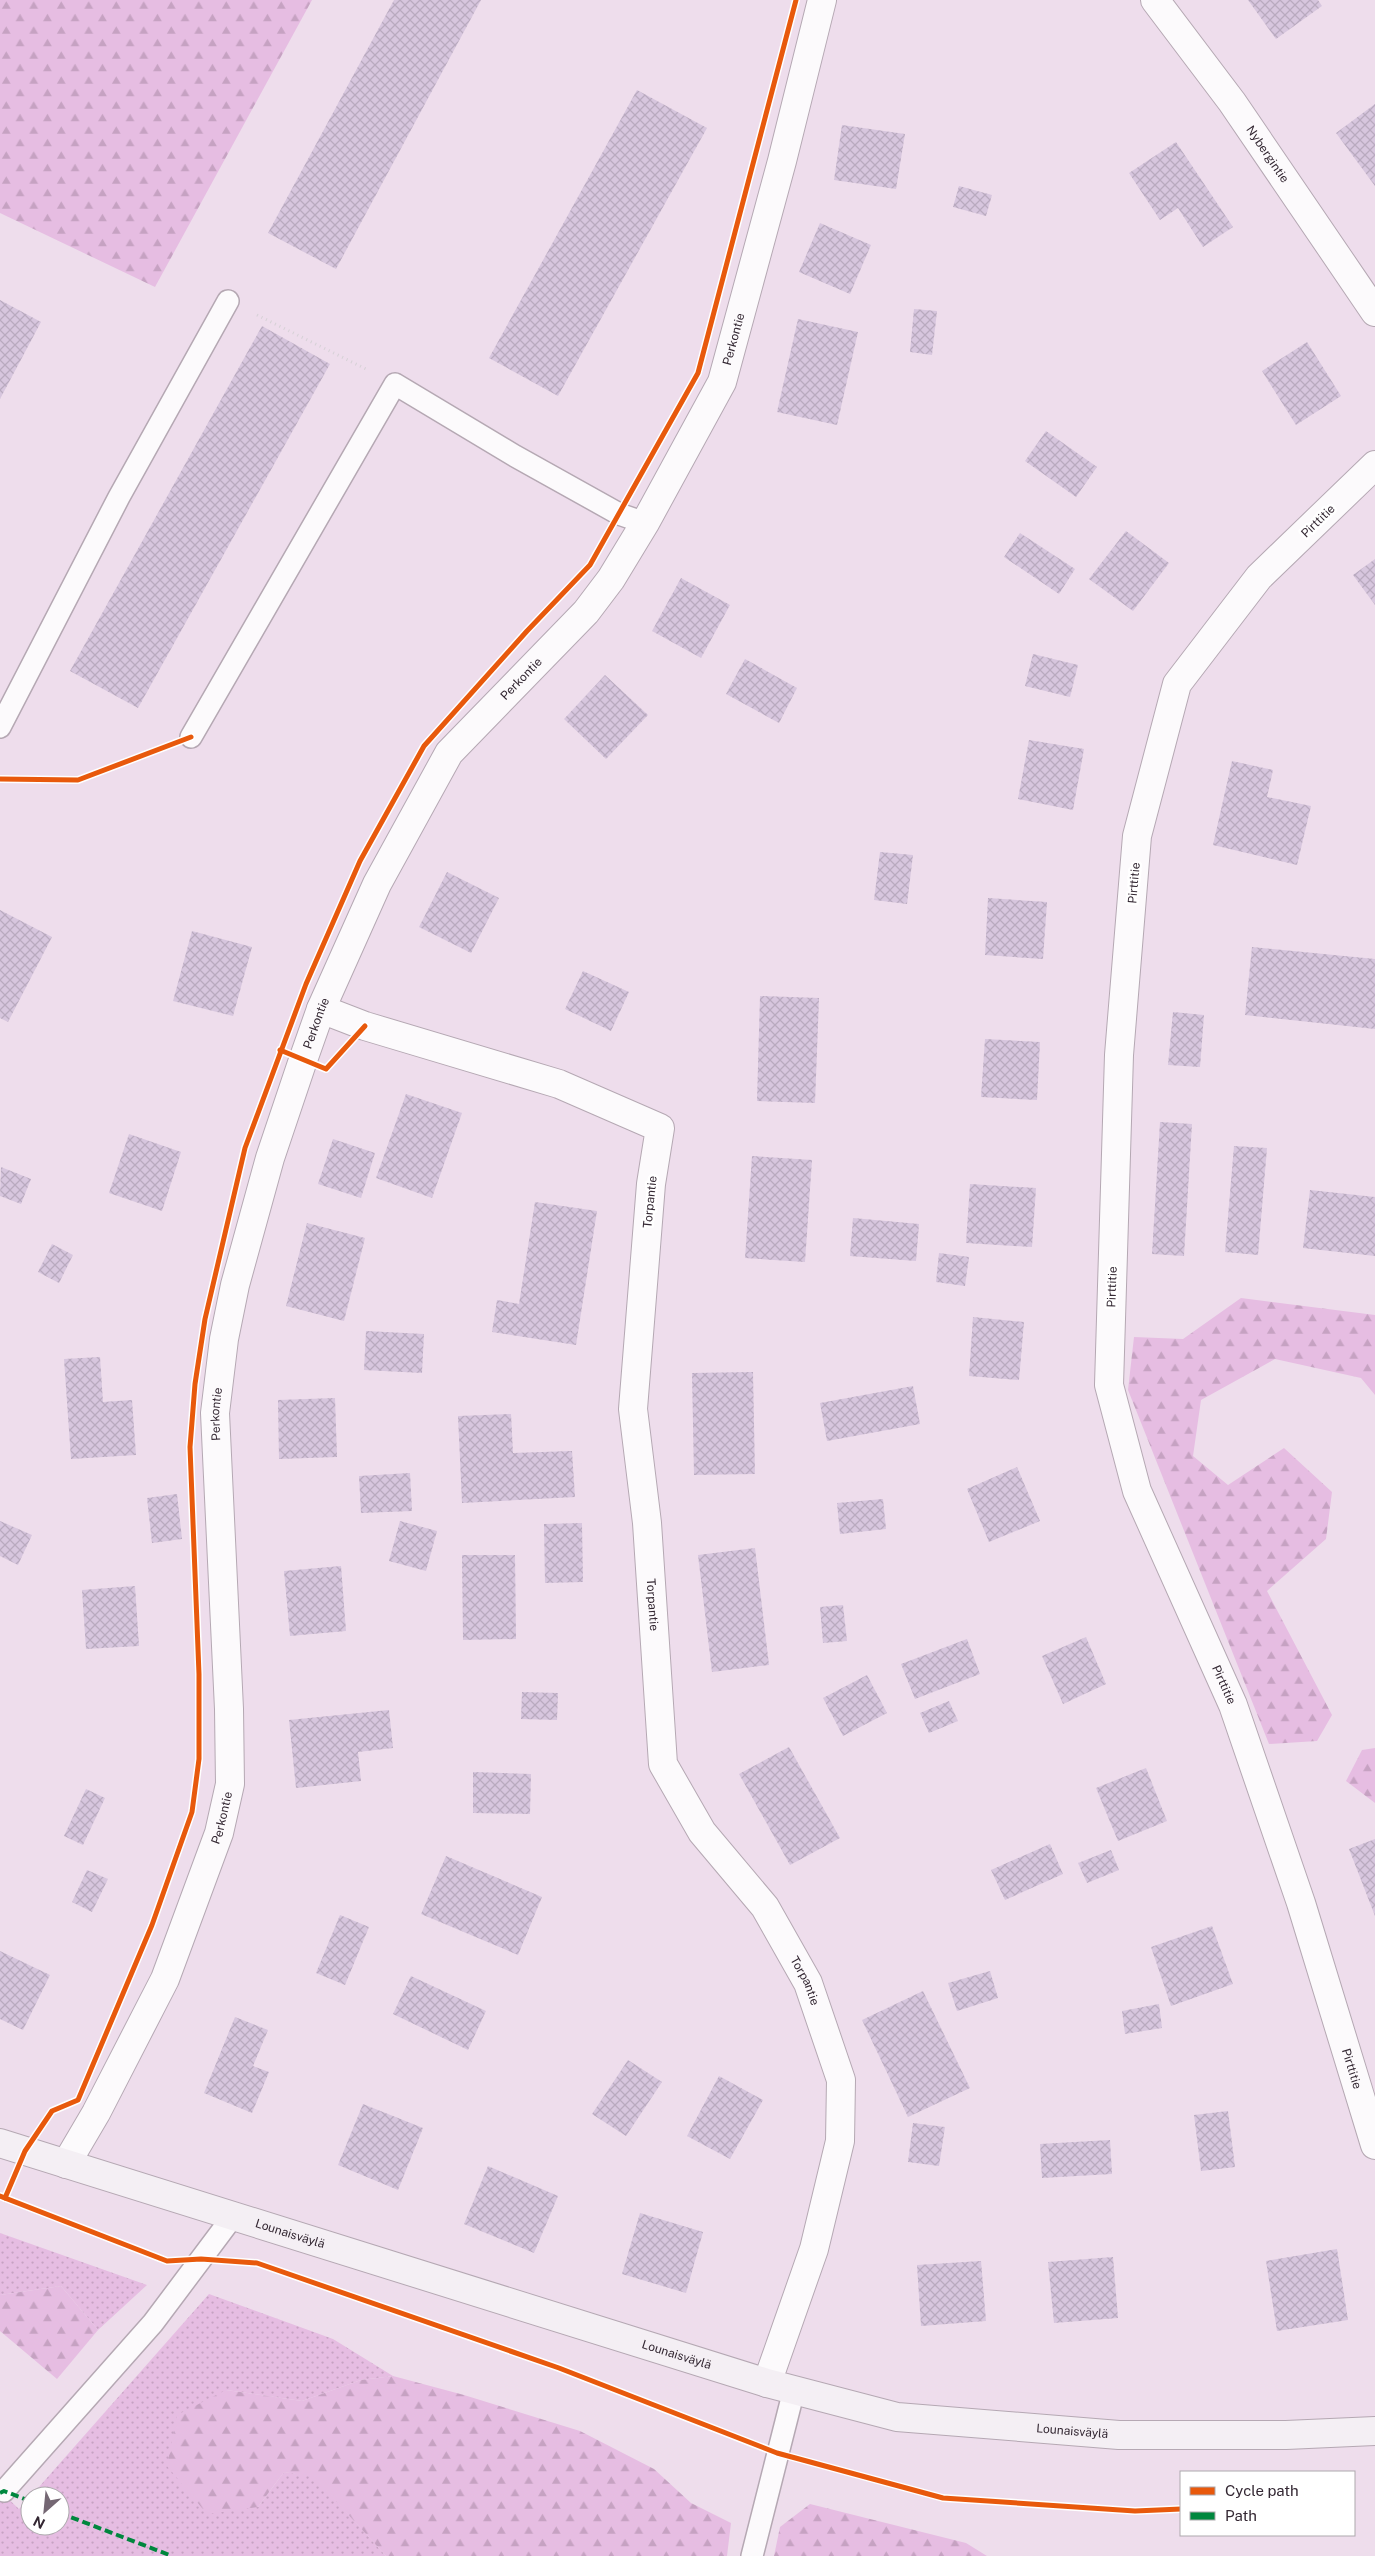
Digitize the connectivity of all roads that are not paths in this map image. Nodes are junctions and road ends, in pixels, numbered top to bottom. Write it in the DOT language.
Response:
graph roads {
  1 [pos="822,0"];
  2 [pos="1155,0"];
  3 [pos="228,301"];
  4 [pos="1375,312"];
  5 [pos="1375,465"];
  6 [pos="645,523"];
  7 [pos="0,727"];
  8 [pos="191,737"];
  9 [pos="321,1008"];
  10 [pos="0,2143"];
  11 [pos="1375,2145"];
  12 [pos="66,2164"];
  13 [pos="234,2215"];
  14 [pos="767,2383"];
  15 [pos="794,2390"];
  16 [pos="1375,2431"];
  17 [pos="4,2491"];
  18 [pos="752,2556"];
  1 -- 6 [label="street, Perkontie"];
  2 -- 4 [label="street, Nybergintie"];
  3 -- 7 [label="lane"];
  5 -- 11 [label="street, Pirttitie"];
  6 -- 8 [label="lane"];
  6 -- 9 [label="street, Perkontie"];
  9 -- 12 [label="street, Perkontie"];
  9 -- 14 [label="street, Torpantie"];
  10 -- 12 [label="street, Lounaisväylä"];
  12 -- 13 [label="street, Lounaisväylä"];
  13 -- 14 [label="street, Lounaisväylä"];
  13 -- 17 [label="lane"];
  14 -- 15 [label="street, Lounaisväylä"];
  15 -- 16 [label="street, Lounaisväylä"];
  15 -- 18 [label="lane"];
}
